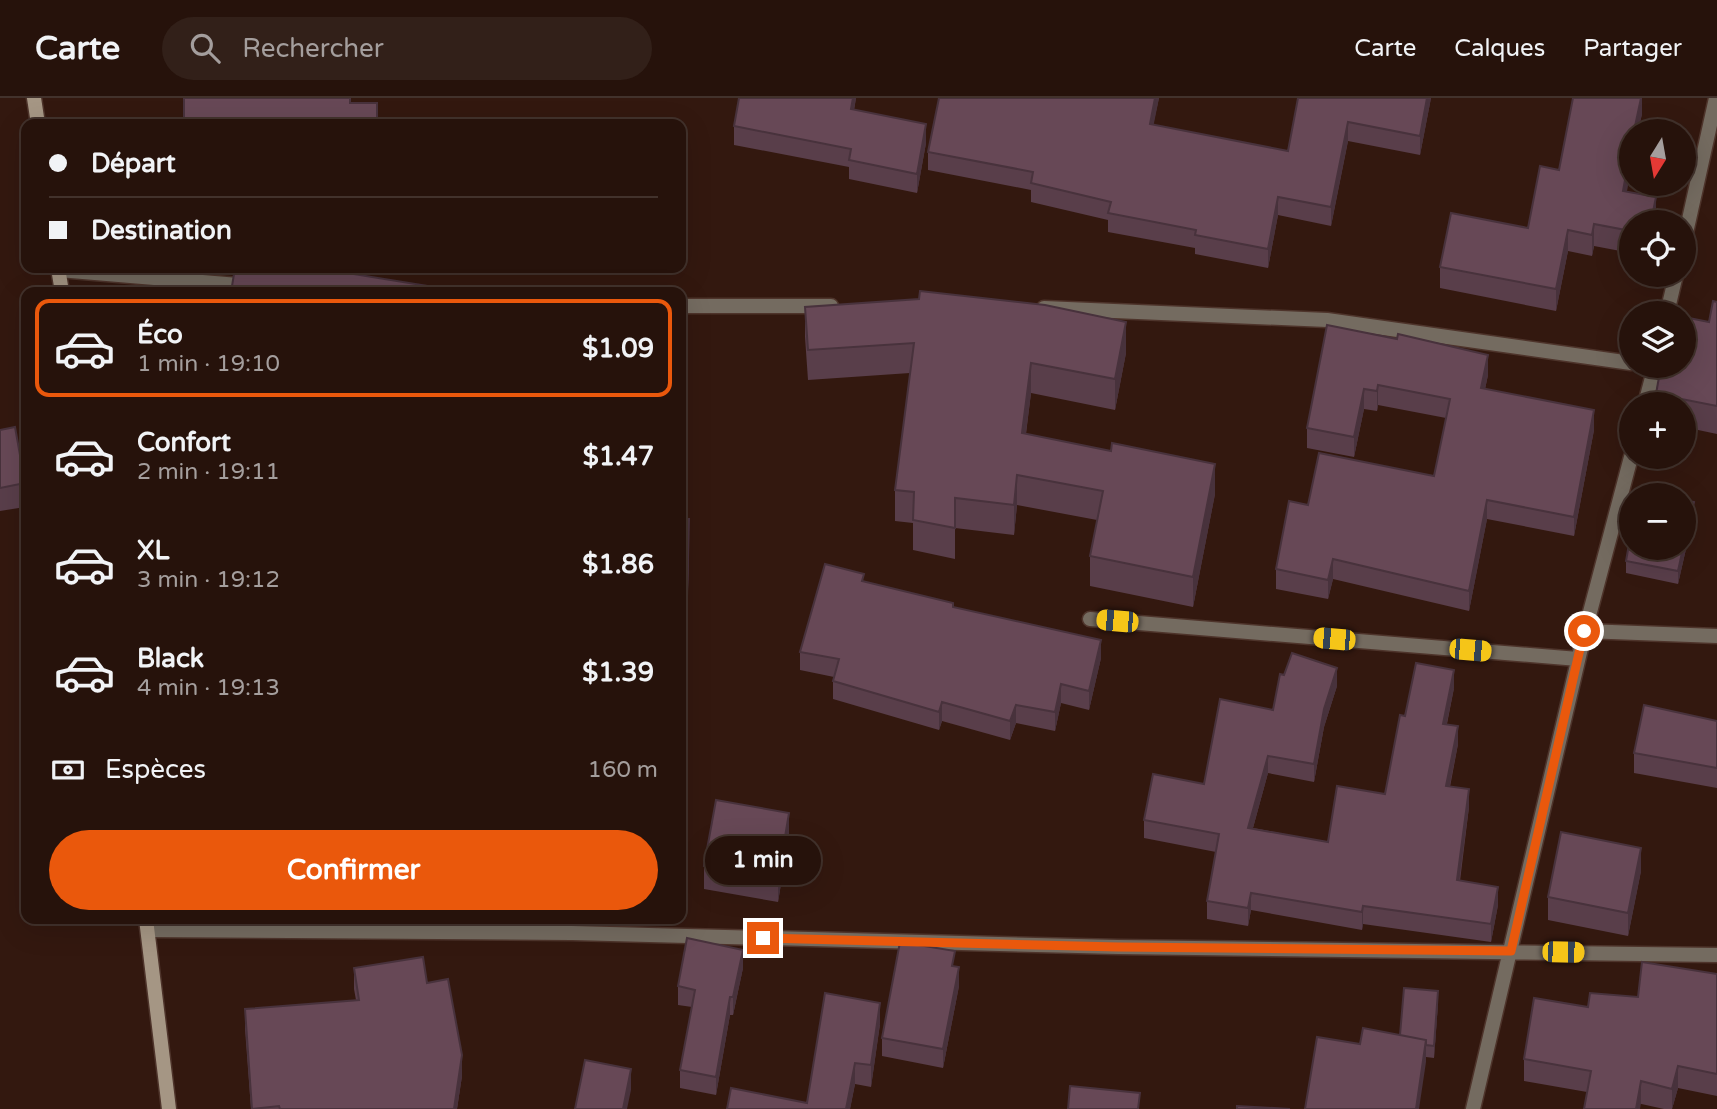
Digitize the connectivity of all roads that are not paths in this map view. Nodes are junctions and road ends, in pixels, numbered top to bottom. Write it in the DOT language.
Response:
graph roads {
  1 [pos="34,98"];
  2 [pos="1716,98"];
  3 [pos="37,119"];
  4 [pos="1691,210"];
  5 [pos="103,273"];
  6 [pos="261,287"];
  7 [pos="686,306"];
  8 [pos="846,306"];
  9 [pos="1025,307"];
  10 [pos="1619,361"];
  11 [pos="1628,469"];
  12 [pos="1090,619"];
  13 [pos="1584,631"];
  14 [pos="1717,636"];
  15 [pos="1578,659"];
  16 [pos="147,924"];
  17 [pos="1511,951"];
  18 [pos="1717,955"];
  19 [pos="169,1109"];
  20 [pos="1473,1109"];
  1 -- 3 [label="street"];
  2 -- 4 [label="street"];
  5 -- 6 [label="street"];
  7 -- 8 [label="street"];
  9 -- 10 [label="street"];
  11 -- 13 [label="street"];
  12 -- 15 [label="street"];
  13 -- 14 [label="street"];
  13 -- 15 [label="street"];
  15 -- 17 [label="street"];
  16 -- 17 [label="street"];
  16 -- 19 [label="street"];
  17 -- 18 [label="street"];
  17 -- 20 [label="street"];
}
